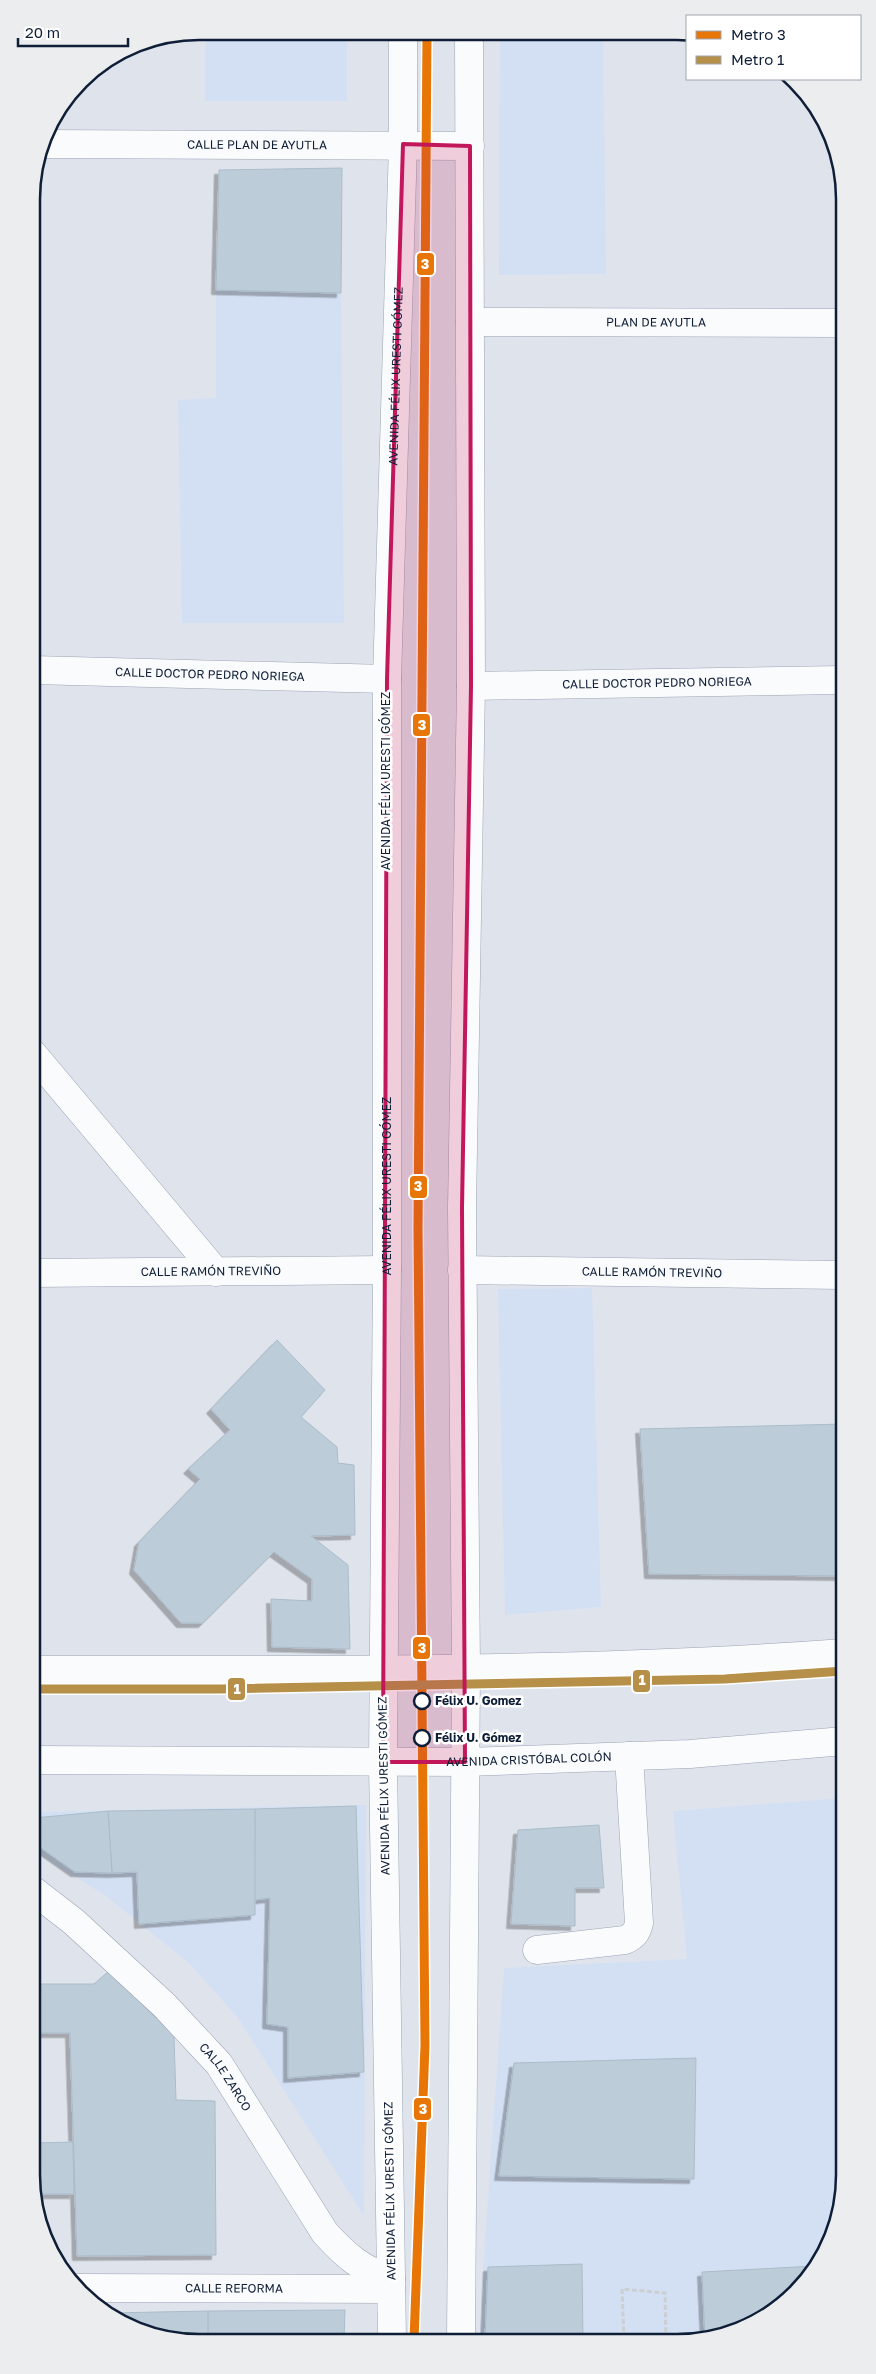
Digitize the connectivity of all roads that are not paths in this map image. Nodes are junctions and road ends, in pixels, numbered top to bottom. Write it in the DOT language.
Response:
graph roads {
  1 [pos="404,40"];
  2 [pos="469,40"];
  3 [pos="50,144"];
  4 [pos="403,144"];
  5 [pos="470,146"];
  6 [pos="470,322"];
  7 [pos="836,323"];
  8 [pos="40,670"];
  9 [pos="387,679"];
  10 [pos="836,680"];
  11 [pos="471,686"];
  12 [pos="40,1062"];
  13 [pos="387,1270"];
  14 [pos="462,1270"];
  15 [pos="40,1272"];
  16 [pos="216,1272"];
  17 [pos="836,1275"];
  18 [pos="836,1654"];
  19 [pos="466,1669"];
  20 [pos="40,1670"];
  21 [pos="383,1670"];
  22 [pos="836,1742"];
  23 [pos="628,1756"];
  24 [pos="40,1760"];
  25 [pos="383,1762"];
  26 [pos="465,1762"];
  27 [pos="40,1896"];
  28 [pos="537,1950"];
  29 [pos="391,2284"];
  30 [pos="88,2288"];
  31 [pos="392,2334"];
  32 [pos="461,2334"];
  1 -- 4 [label="main road, AVENIDA FÉLIX URESTI GÓMEZ"];
  2 -- 5 [label="main road"];
  3 -- 4 [label="main road, CALLE PLAN DE AYUTLA"];
  4 -- 5 [label="main road, CALLE PLAN DE AYUTLA"];
  4 -- 9 [label="main road, AVENIDA FÉLIX URESTI GÓMEZ"];
  5 -- 6 [label="main road"];
  6 -- 7 [label="main road, PLAN DE AYUTLA"];
  6 -- 11 [label="main road"];
  8 -- 9 [label="main road, CALLE DOCTOR PEDRO NORIEGA"];
  9 -- 13 [label="main road, AVENIDA FÉLIX URESTI GÓMEZ"];
  10 -- 11 [label="main road, CALLE DOCTOR PEDRO NORIEGA"];
  11 -- 14 [label="main road"];
  12 -- 16 [label="main road"];
  13 -- 16 [label="main road, CALLE RAMÓN TREVIÑO"];
  13 -- 21 [label="main road, AVENIDA FÉLIX URESTI GÓMEZ"];
  14 -- 17 [label="main road, CALLE RAMÓN TREVIÑO"];
  14 -- 19 [label="main road"];
  15 -- 16 [label="main road, CALLE RAMÓN TREVIÑO"];
  18 -- 19 [label="main road"];
  19 -- 21 [label="main road"];
  19 -- 26 [label="main road"];
  20 -- 21 [label="main road"];
  21 -- 25 [label="main road, AVENIDA FÉLIX URESTI GÓMEZ"];
  22 -- 23 [label="main road, AVENIDA CRISTÓBAL COLÓN"];
  23 -- 26 [label="main road, AVENIDA CRISTÓBAL COLÓN"];
  23 -- 28 [label="main road"];
  24 -- 25 [label="main road, AVENIDA CRISTÓBAL COLÓN"];
  25 -- 26 [label="main road, AVENIDA CRISTÓBAL COLÓN"];
  25 -- 29 [label="main road, AVENIDA FÉLIX URESTI GÓMEZ"];
  26 -- 32 [label="main road"];
  27 -- 29 [label="main road, CALLE ZARCO"];
  29 -- 30 [label="main road, CALLE REFORMA"];
  29 -- 31 [label="main road, AVENIDA FÉLIX URESTI GÓMEZ"];
}
